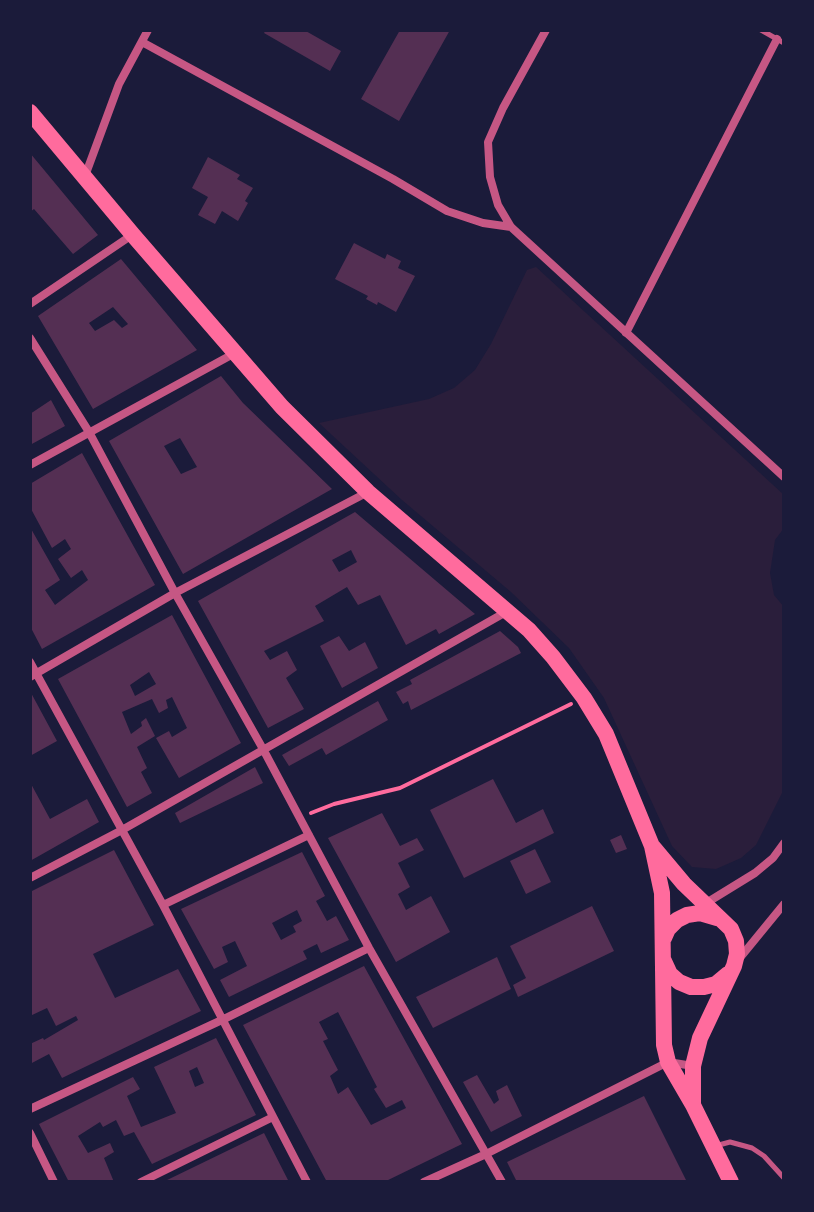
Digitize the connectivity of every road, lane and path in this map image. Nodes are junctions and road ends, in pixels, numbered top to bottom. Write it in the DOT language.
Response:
graph roads {
  1 [pos="148,30"];
  2 [pos="546,30"];
  3 [pos="761,30"];
  4 [pos="780,41"];
  5 [pos="142,42"];
  6 [pos="30,112"];
  7 [pos="84,177"];
  8 [pos="511,227"];
  9 [pos="133,235"];
  10 [pos="30,304"];
  11 [pos="626,333"];
  12 [pos="30,338"];
  13 [pos="235,353"];
  14 [pos="89,432"];
  15 [pos="30,465"];
  16 [pos="784,477"];
  17 [pos="368,492"];
  18 [pos="175,593"];
  19 [pos="507,612"];
  20 [pos="30,662"];
  21 [pos="33,675"];
  22 [pos="584,698"];
  23 [pos="263,749"];
  24 [pos="300,818"];
  25 [pos="122,830"];
  26 [pos="309,835"];
  27 [pos="784,843"];
  28 [pos="652,846"];
  29 [pos="30,878"];
  30 [pos="784,904"];
  31 [pos="163,905"];
  32 [pos="704,905"];
  33 [pos="687,915"];
  34 [pos="722,920"];
  35 [pos="663,946"];
  36 [pos="369,948"];
  37 [pos="734,966"];
  38 [pos="224,1019"];
  39 [pos="668,1062"];
  40 [pos="693,1066"];
  41 [pos="693,1105"];
  42 [pos="30,1109"];
  43 [pos="273,1117"];
  44 [pos="30,1133"];
  45 [pos="713,1146"];
  46 [pos="486,1154"];
  47 [pos="784,1178"];
  48 [pos="54,1182"];
  49 [pos="141,1182"];
  50 [pos="307,1182"];
  51 [pos="424,1182"];
  52 [pos="502,1182"];
  53 [pos="731,1182"];
  1 -- 5 [label="street"];
  2 -- 8 [label="street"];
  3 -- 4 [label="lane"];
  4 -- 11 [label="street"];
  5 -- 7 [label="street"];
  5 -- 8 [label="street"];
  6 -- 7 [label="main road"];
  7 -- 9 [label="main road"];
  8 -- 11 [label="street"];
  9 -- 10 [label="street"];
  9 -- 13 [label="main road"];
  11 -- 16 [label="street"];
  12 -- 14 [label="street"];
  13 -- 14 [label="street"];
  13 -- 17 [label="main road"];
  14 -- 15 [label="street"];
  14 -- 18 [label="street"];
  17 -- 18 [label="street"];
  17 -- 19 [label="main road"];
  18 -- 21 [label="street"];
  18 -- 23 [label="street"];
  19 -- 22 [label="main road"];
  19 -- 23 [label="street"];
  20 -- 21 [label="street"];
  21 -- 25 [label="street"];
  22 -- 24 [label="path"];
  22 -- 28 [label="main road"];
  23 -- 24 [label="street"];
  23 -- 25 [label="street"];
  24 -- 26 [label="street"];
  25 -- 29 [label="street"];
  25 -- 31 [label="street"];
  26 -- 31 [label="street"];
  26 -- 36 [label="street"];
  27 -- 32 [label="street"];
  28 -- 32 [label="main road"];
  28 -- 35 [label="main road"];
  30 -- 37 [label="street"];
  31 -- 38 [label="street"];
  32 -- 33 [label="street"];
  32 -- 34 [label="main road"];
  33 -- 34 [label="main road"];
  33 -- 35 [label="main road"];
  34 -- 37 [label="main road"];
  35 -- 37 [label="main road"];
  35 -- 39 [label="main road"];
  36 -- 38 [label="street"];
  36 -- 46 [label="street"];
  37 -- 40 [label="main road"];
  38 -- 42 [label="street"];
  38 -- 43 [label="street"];
  39 -- 40 [label="street"];
  39 -- 41 [label="main road"];
  39 -- 46 [label="street"];
  40 -- 41 [label="main road"];
  41 -- 45 [label="main road"];
  43 -- 49 [label="street"];
  43 -- 50 [label="street"];
  44 -- 48 [label="street"];
  45 -- 47 [label="lane"];
  45 -- 53 [label="main road"];
  46 -- 51 [label="street"];
  46 -- 52 [label="street"];
}
